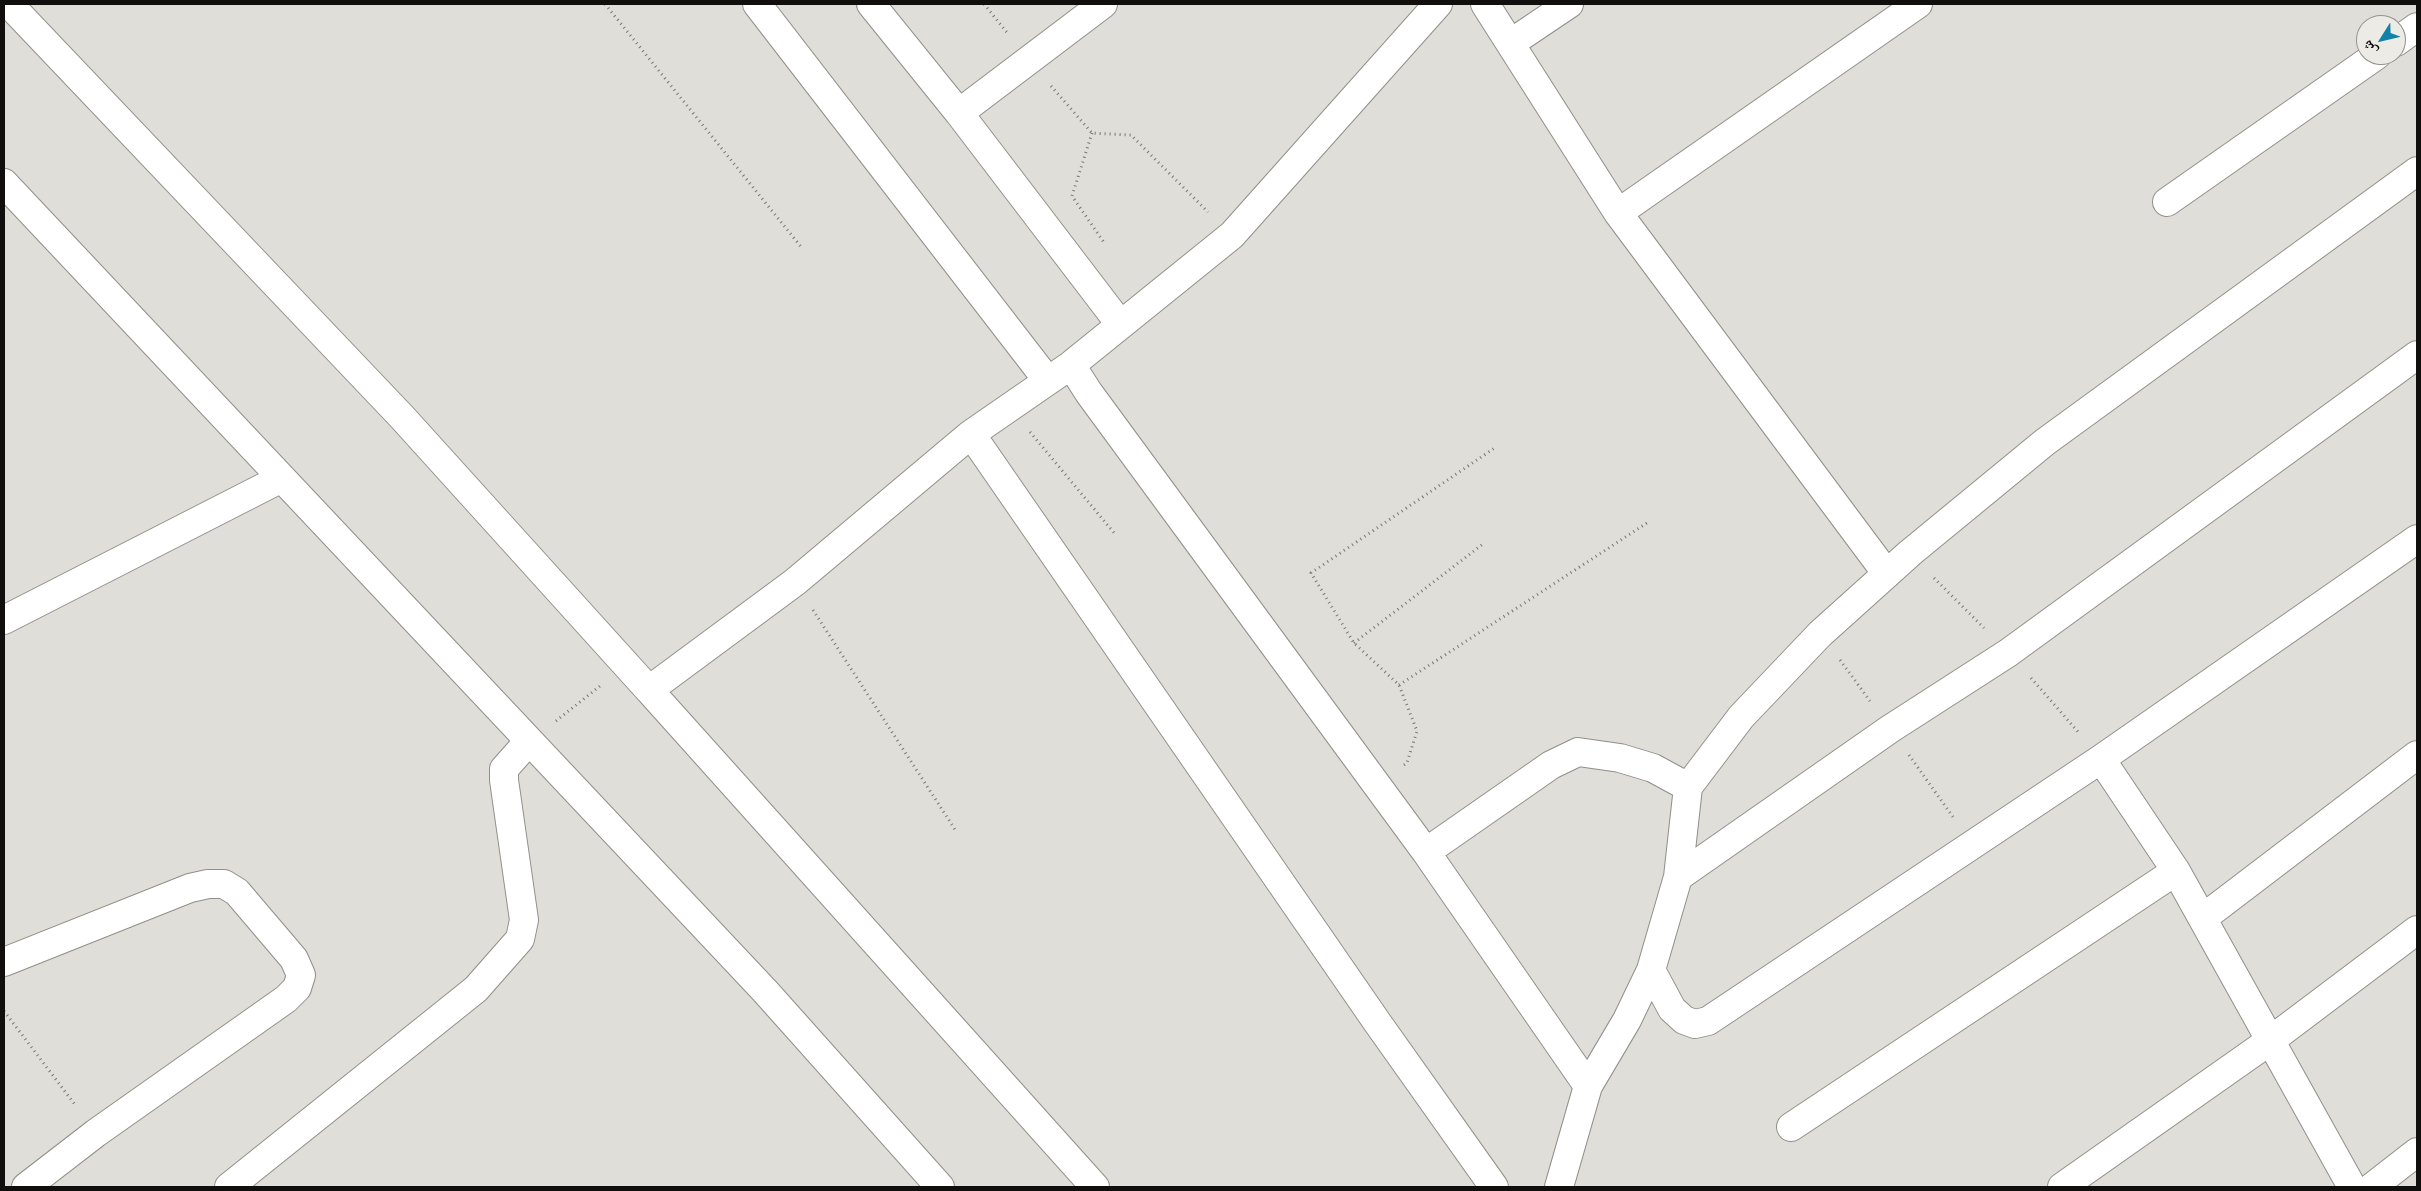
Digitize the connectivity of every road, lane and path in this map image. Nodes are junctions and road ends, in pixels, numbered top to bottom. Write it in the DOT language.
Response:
graph roads {
  1 [pos="9,4"];
  2 [pos="605,4"];
  3 [pos="757,4"];
  4 [pos="871,4"];
  5 [pos="1103,4"];
  6 [pos="1438,4"];
  7 [pos="1485,4"];
  8 [pos="1568,4"];
  9 [pos="1918,4"];
  10 [pos="2417,27"];
  11 [pos="2406,35"];
  12 [pos="1511,44"];
  13 [pos="1030,61"];
  14 [pos="2363,65"];
  15 [pos="960,113"];
  16 [pos="1092,134"];
  17 [pos="2417,171"];
  18 [pos="4,183"];
  19 [pos="2167,202"];
  20 [pos="1618,213"];
  21 [pos="1232,235"];
  22 [pos="802,248"];
  23 [pos="1108,250"];
  24 [pos="1120,324"];
  25 [pos="2417,355"];
  26 [pos="1071,365"];
  27 [pos="1048,381"];
  28 [pos="1010,409"];
  29 [pos="971,434"];
  30 [pos="1496,447"];
  31 [pos="280,479"];
  32 [pos="1650,521"];
  33 [pos="1115,534"];
  34 [pos="2417,539"];
  35 [pos="1483,544"];
  36 [pos="1887,574"];
  37 [pos="795,582"];
  38 [pos="4,620"];
  39 [pos="1354,643"];
  40 [pos="627,666"];
  41 [pos="1399,686"];
  42 [pos="649,690"];
  43 [pos="529,741"];
  44 [pos="2417,755"];
  45 [pos="2101,759"];
  46 [pos="1374,782"];
  47 [pos="1688,786"];
  48 [pos="956,831"];
  49 [pos="1426,852"];
  50 [pos="2176,871"];
  51 [pos="1678,878"];
  52 [pos="2203,918"];
  53 [pos="2417,930"];
  54 [pos="4,962"];
  55 [pos="1651,970"];
  56 [pos="4,1011"];
  57 [pos="2271,1040"];
  58 [pos="1588,1086"];
  59 [pos="1791,1127"];
  60 [pos="96,1133"];
  61 [pos="2417,1152"];
  62 [pos="26,1187"];
  63 [pos="229,1187"];
  64 [pos="940,1187"];
  65 [pos="1095,1187"];
  66 [pos="1494,1187"];
  67 [pos="1559,1187"];
  68 [pos="2062,1187"];
  69 [pos="2352,1187"];
  70 [pos="2372,1187"];
  1 -- 40 [label="street"];
  2 -- 22 [label="path"];
  3 -- 27 [label="street"];
  4 -- 15 [label="street"];
  5 -- 13 [label="street"];
  6 -- 21 [label="street"];
  7 -- 12 [label="street"];
  8 -- 12 [label="street"];
  9 -- 20 [label="street"];
  10 -- 11 [label="street"];
  12 -- 20 [label="street"];
  13 -- 15 [label="street"];
  13 -- 16 [label="path"];
  14 -- 19 [label="street"];
  15 -- 24 [label="street"];
  16 -- 21 [label="path"];
  16 -- 23 [label="path"];
  17 -- 36 [label="street"];
  18 -- 31 [label="street"];
  20 -- 36 [label="street"];
  21 -- 24 [label="street"];
  24 -- 26 [label="street"];
  25 -- 51 [label="street"];
  26 -- 27 [label="street"];
  26 -- 46 [label="street"];
  27 -- 28 [label="street"];
  28 -- 29 [label="street"];
  28 -- 33 [label="path"];
  29 -- 37 [label="street"];
  29 -- 66 [label="street"];
  30 -- 39 [label="path"];
  31 -- 38 [label="street"];
  31 -- 43 [label="street"];
  32 -- 41 [label="path"];
  34 -- 45 [label="street"];
  35 -- 39 [label="path"];
  36 -- 47 [label="street"];
  37 -- 42 [label="street"];
  37 -- 48 [label="path"];
  39 -- 41 [label="path"];
  40 -- 42 [label="street"];
  40 -- 43 [label="path"];
  41 -- 46 [label="path"];
  42 -- 65 [label="street"];
  43 -- 63 [label="street"];
  43 -- 64 [label="street"];
  44 -- 52 [label="street"];
  45 -- 50 [label="street"];
  45 -- 55 [label="street"];
  46 -- 49 [label="street"];
  47 -- 49 [label="street"];
  47 -- 51 [label="street"];
  49 -- 58 [label="street"];
  50 -- 52 [label="street"];
  50 -- 59 [label="street"];
  51 -- 55 [label="street"];
  52 -- 57 [label="street"];
  53 -- 57 [label="street"];
  54 -- 60 [label="street"];
  55 -- 58 [label="street"];
  56 -- 60 [label="path"];
  57 -- 68 [label="street"];
  57 -- 69 [label="street"];
  58 -- 67 [label="street"];
  60 -- 62 [label="street"];
  61 -- 70 [label="street"];
}
